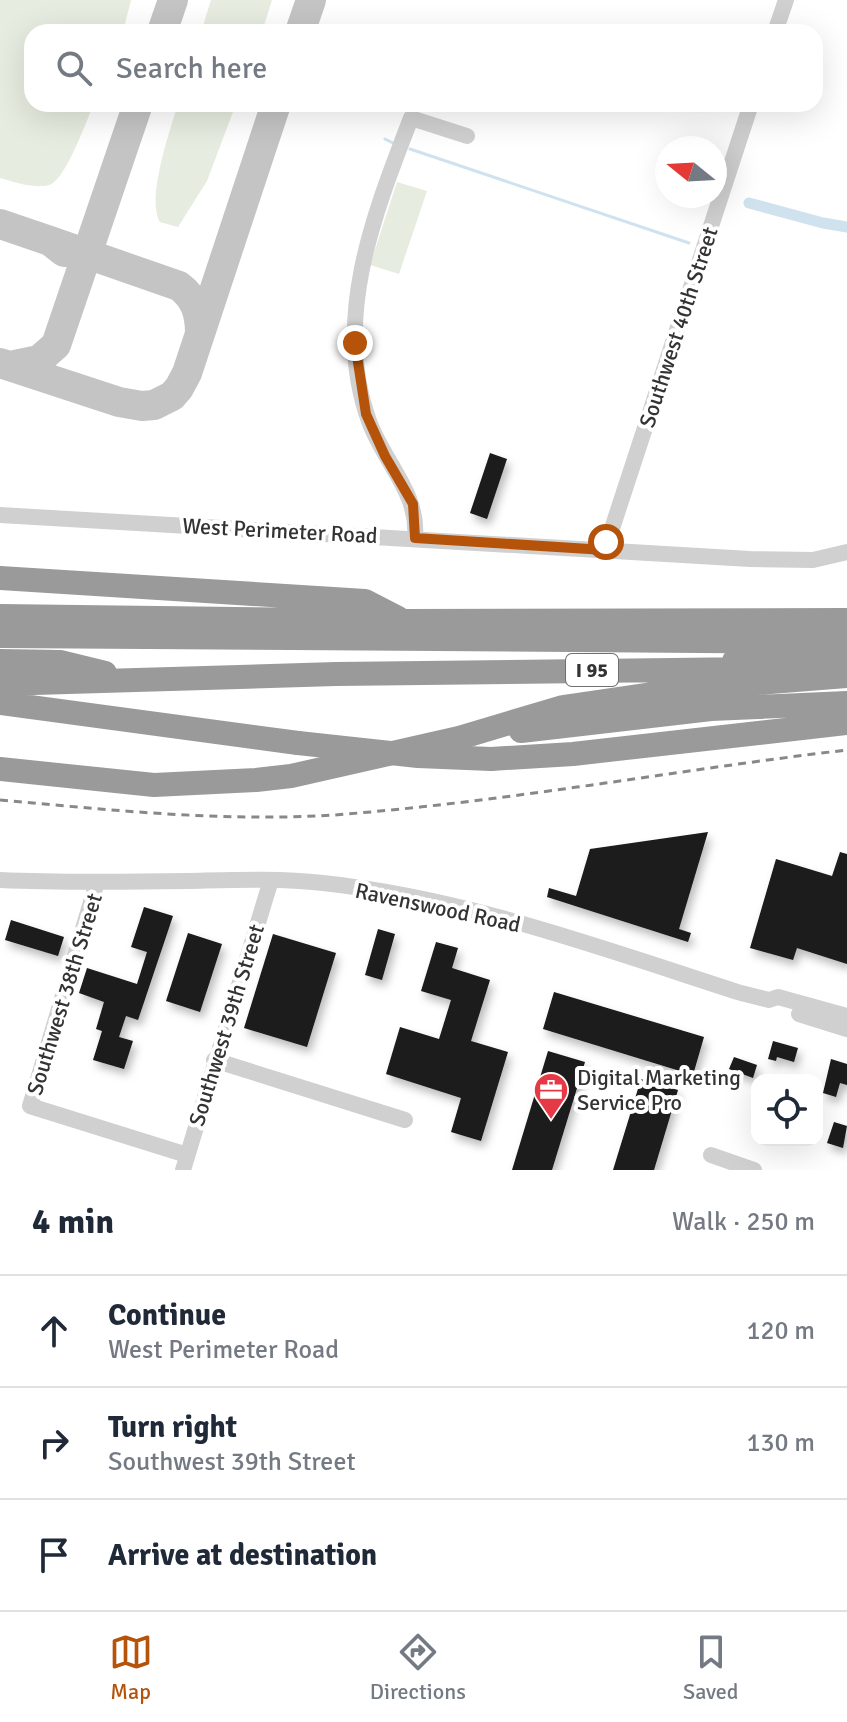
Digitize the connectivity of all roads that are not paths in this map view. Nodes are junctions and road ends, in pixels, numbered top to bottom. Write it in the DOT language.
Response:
graph roads {
  1 [pos="786,0"];
  2 [pos="778,24"];
  3 [pos="748,112"];
  4 [pos="467,136"];
  5 [pos="0,515"];
  6 [pos="415,538"];
  7 [pos="605,550"];
  8 [pos="847,552"];
  9 [pos="0,578"];
  10 [pos="847,620"];
  11 [pos="403,621"];
  12 [pos="3,631"];
  13 [pos="847,642"];
  14 [pos="0,661"];
  15 [pos="847,661"];
  16 [pos="847,669"];
  17 [pos="105,673"];
  18 [pos="0,674"];
  19 [pos="847,676"];
  20 [pos="0,684"];
  21 [pos="0,703"];
  22 [pos="847,703"];
  23 [pos="847,723"];
  24 [pos="459,738"];
  25 [pos="0,769"];
  26 [pos="0,880"];
  27 [pos="271,880"];
  28 [pos="97,882"];
  29 [pos="769,1000"];
  30 [pos="847,1016"];
  31 [pos="847,1029"];
  32 [pos="214,1060"];
  33 [pos="405,1120"];
  34 [pos="711,1155"];
  35 [pos="185,1163"];
  36 [pos="754,1170"];
  1 -- 2 [label="street"];
  3 -- 7 [label="street, Southwest 40th Street"];
  4 -- 6 [label="street"];
  5 -- 6 [label="street, West Perimeter Road"];
  6 -- 7 [label="street, West Perimeter Road"];
  7 -- 8 [label="street, West Perimeter Road"];
  9 -- 11 [label="highway"];
  10 -- 11 [label="highway"];
  11 -- 12 [label="highway"];
  12 -- 13 [label="highway"];
  14 -- 17 [label="highway"];
  15 -- 17 [label="highway"];
  16 -- 20 [label="highway, I 95"];
  17 -- 18 [label="highway"];
  19 -- 24 [label="highway"];
  21 -- 23 [label="highway, bridge"];
  22 -- 24 [label="highway"];
  24 -- 25 [label="highway"];
  26 -- 28 [label="street, Ravenswood Road"];
  27 -- 28 [label="street, Ravenswood Road"];
  27 -- 29 [label="street, Ravenswood Road"];
  27 -- 32 [label="street, Southwest 39th Street"];
  28 -- 35 [label="street, Southwest 38th Street"];
  29 -- 30 [label="street, Ravenswood Road"];
  29 -- 31 [label="street, Ravenswood Road"];
  32 -- 33 [label="street"];
  32 -- 35 [label="street, Southwest 39th Street"];
  34 -- 36 [label="street"];
}
